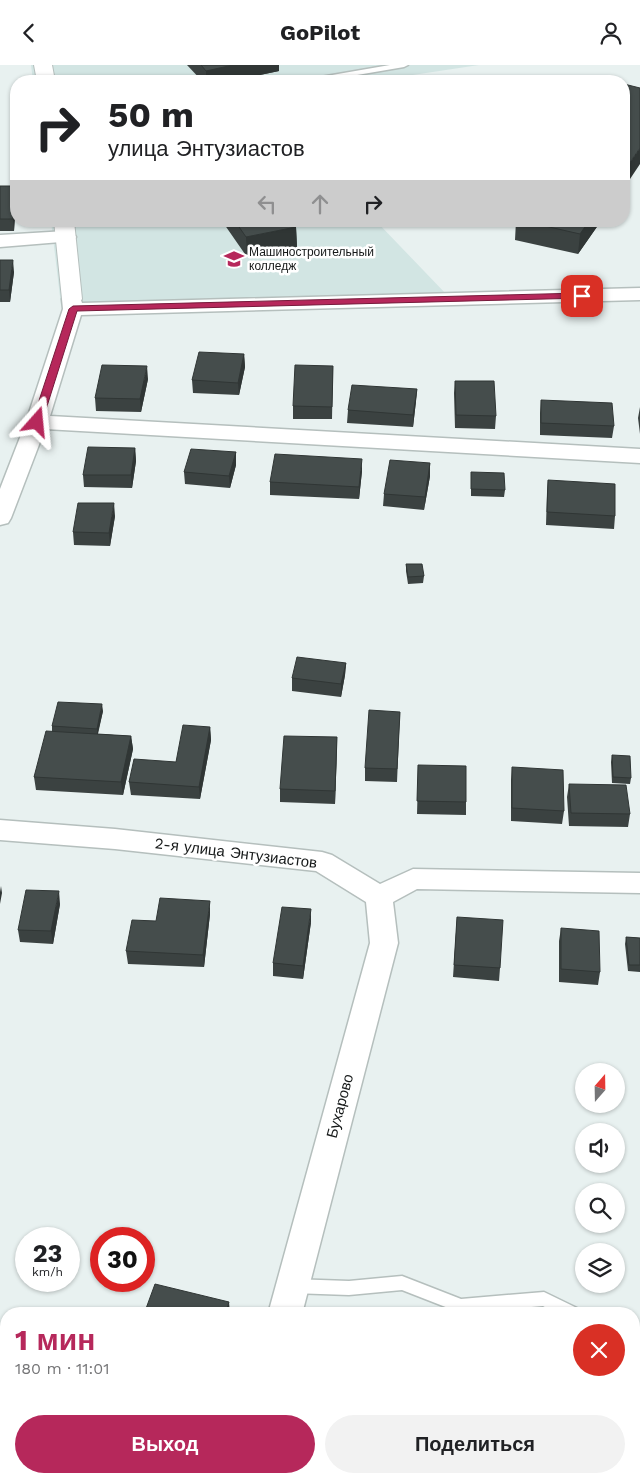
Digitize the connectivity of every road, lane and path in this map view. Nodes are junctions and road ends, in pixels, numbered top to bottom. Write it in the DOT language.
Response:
graph roads {
  1 [pos="404,65"];
  2 [pos="370,67"];
  3 [pos="335,75"];
  4 [pos="65,229"];
  5 [pos="0,241"];
  6 [pos="640,294"];
  7 [pos="73,304"];
  8 [pos="37,422"];
  9 [pos="640,456"];
  10 [pos="0,518"];
  11 [pos="0,830"];
  12 [pos="640,883"];
  13 [pos="379,897"];
  14 [pos="288,1300"];
  15 [pos="559,1307"];
  1 -- 2 [label="lane"];
  2 -- 3 [label="lane"];
  4 -- 5 [label="street"];
  4 -- 7 [label="street"];
  6 -- 7 [label="street"];
  7 -- 8 [label="street"];
  8 -- 9 [label="street"];
  8 -- 10 [label="street"];
  11 -- 13 [label="street, 2-я улица Энтузиастов"];
  12 -- 13 [label="street"];
  13 -- 14 [label="street, Бухарово"];
  14 -- 15 [label="lane"];
}
